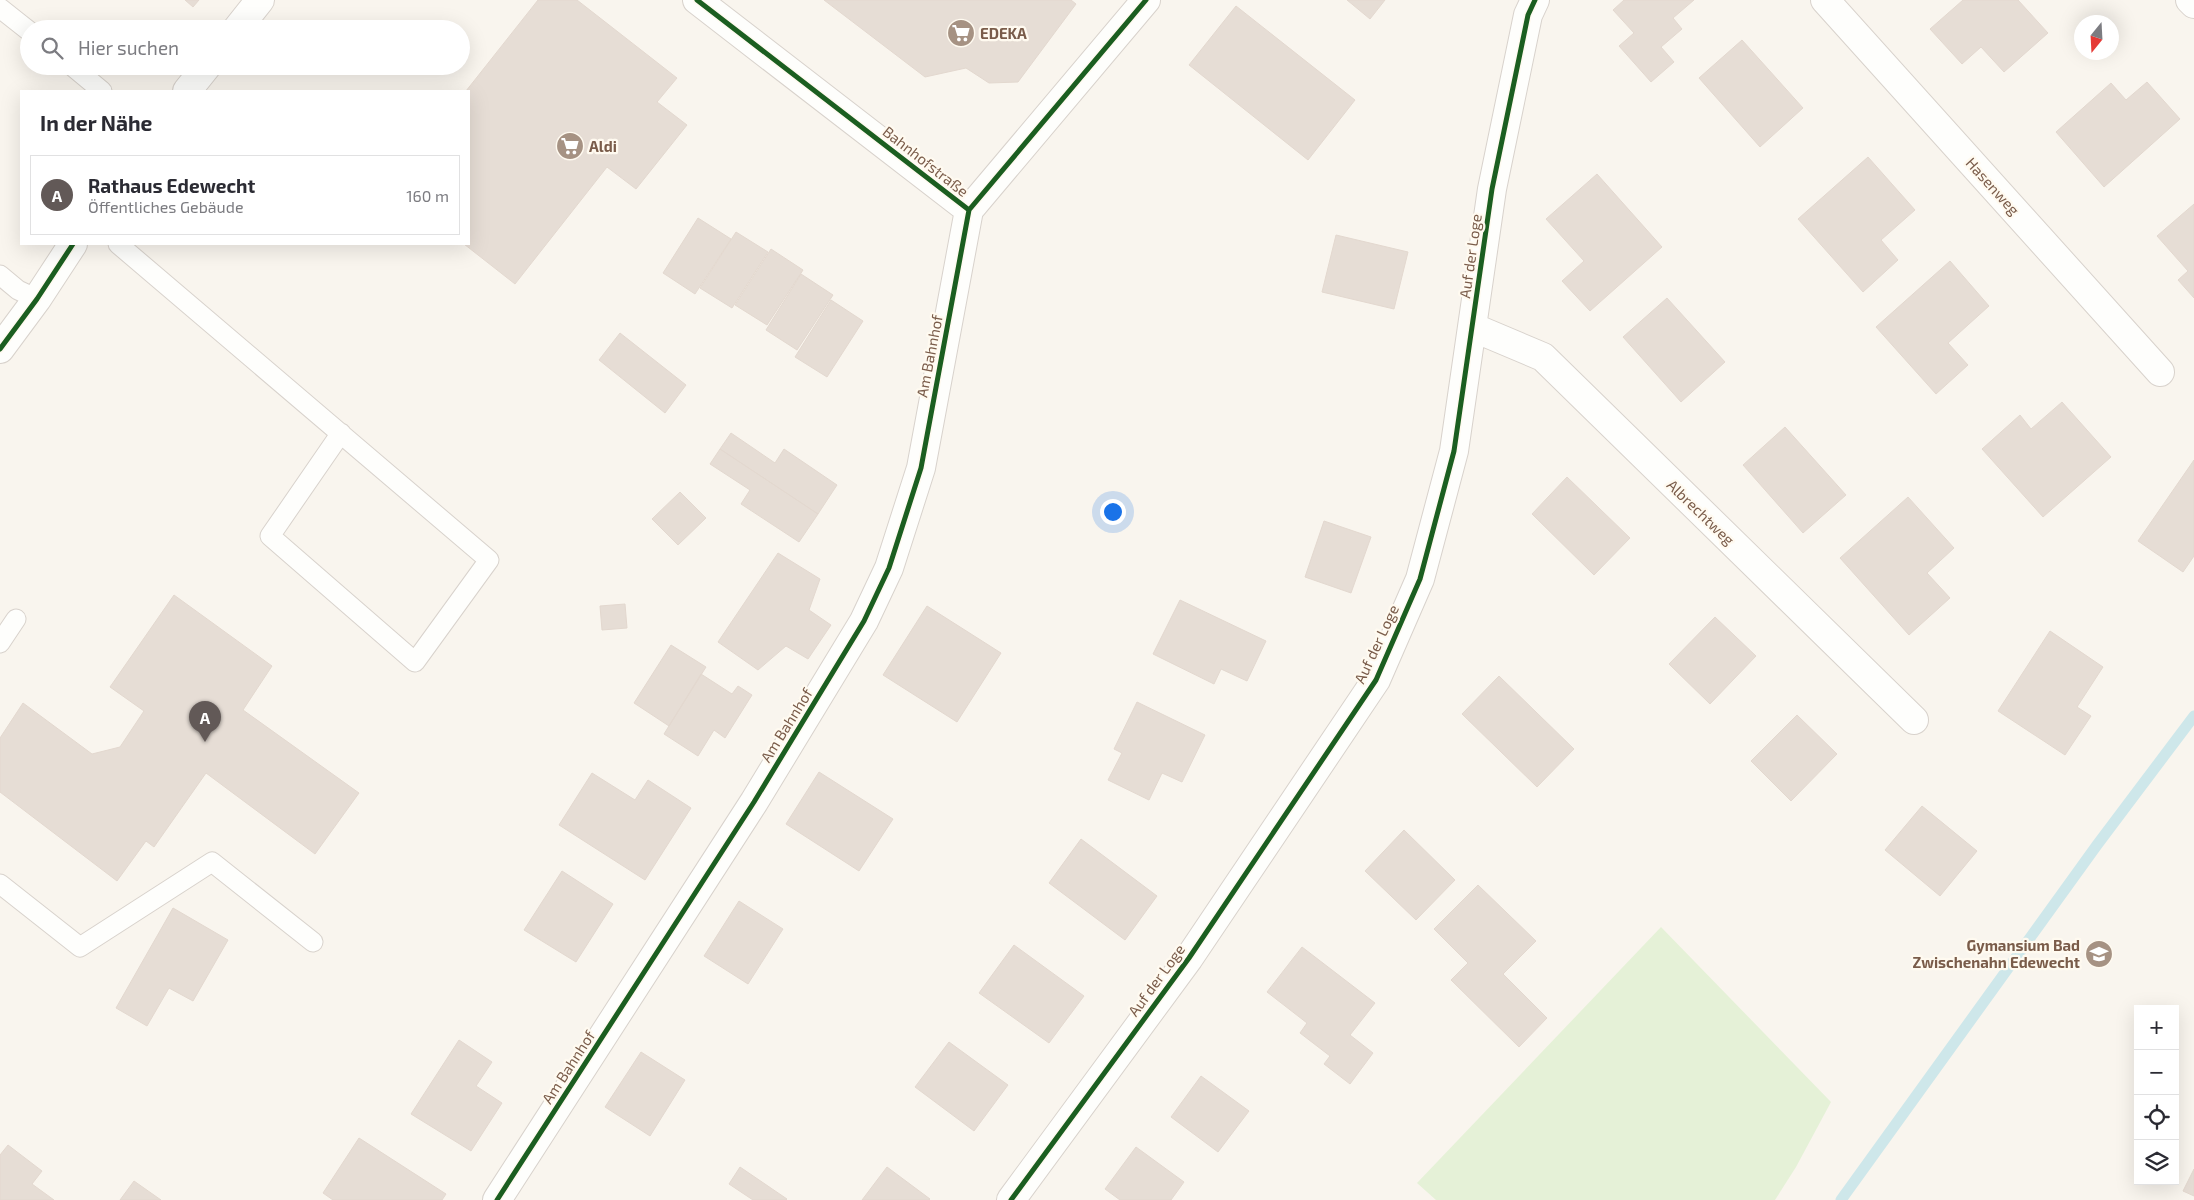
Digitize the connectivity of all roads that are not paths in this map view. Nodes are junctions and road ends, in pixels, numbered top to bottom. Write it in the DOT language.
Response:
graph roads {
  1 [pos="260,0"];
  2 [pos="697,0"];
  3 [pos="1146,0"];
  4 [pos="1534,0"];
  5 [pos="1825,0"];
  6 [pos="2190,0"];
  7 [pos="2194,4"];
  8 [pos="0,8"];
  9 [pos="244,20"];
  10 [pos="20,24"];
  11 [pos="83,75"];
  12 [pos="200,75"];
  13 [pos="101,90"];
  14 [pos="188,90"];
  15 [pos="969,210"];
  16 [pos="71,245"];
  17 [pos="119,245"];
  18 [pos="0,275"];
  19 [pos="37,299"];
  20 [pos="1472,327"];
  21 [pos="0,349"];
  22 [pos="2160,372"];
  23 [pos="341,434"];
  24 [pos="16,619"];
  25 [pos="0,643"];
  26 [pos="1914,720"];
  27 [pos="0,884"];
  28 [pos="312,942"];
  29 [pos="497,1200"];
  30 [pos="1011,1200"];
  1 -- 9 [label="street"];
  2 -- 15 [label="street, Bahnhofstraße"];
  3 -- 15 [label="street, Bahnhofstraße"];
  4 -- 20 [label="street, Auf der Loge"];
  5 -- 22 [label="street, Hasenweg"];
  6 -- 7 [label="street"];
  8 -- 10 [label="lane"];
  11 -- 13 [label="lane"];
  12 -- 14 [label="street"];
  15 -- 29 [label="street, Am Bahnhof"];
  16 -- 19 [label="street"];
  17 -- 23 [label="lane"];
  18 -- 19 [label="lane"];
  19 -- 21 [label="street"];
  20 -- 26 [label="street, Albrechtweg"];
  20 -- 30 [label="street, Auf der Loge"];
  23 -- 23 [label="lane"];
  24 -- 25 [label="lane"];
  27 -- 28 [label="lane"];
}
